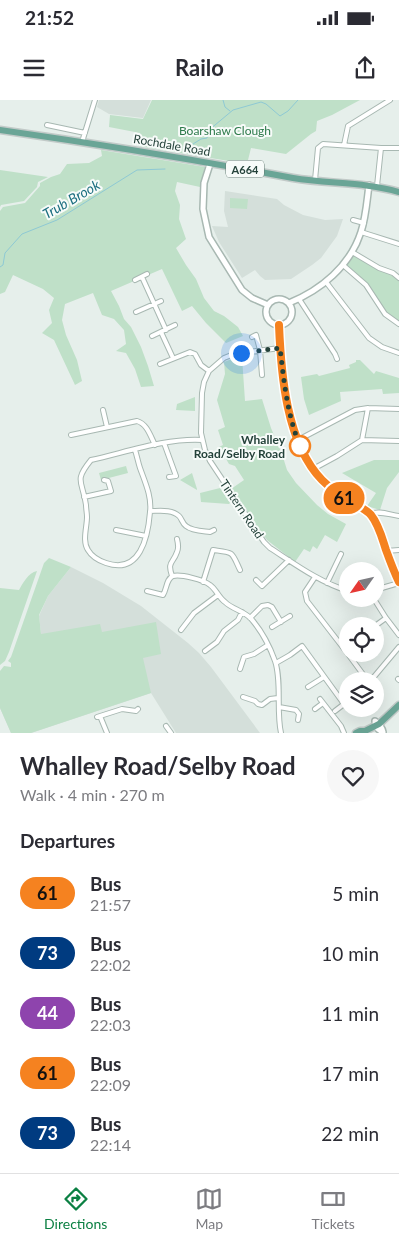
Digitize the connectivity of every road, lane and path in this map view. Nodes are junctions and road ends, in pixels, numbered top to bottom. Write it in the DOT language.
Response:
graph roads {
  1 [pos="95,100"];
  2 [pos="390,100"];
  3 [pos="47,125"];
  4 [pos="0,130"];
  5 [pos="85,133"];
  6 [pos="82,142"];
  7 [pos="344,145"];
  8 [pos="381,148"];
  9 [pos="399,148"];
  10 [pos="210,164"];
  11 [pos="315,180"];
  12 [pos="369,185"];
  13 [pos="377,186"];
  14 [pos="399,192"];
  15 [pos="353,220"];
  16 [pos="364,223"];
  17 [pos="362,232"];
  18 [pos="399,244"];
  19 [pos="352,252"];
  20 [pos="343,265"];
  21 [pos="147,274"];
  22 [pos="142,276"];
  23 [pos="399,278"];
  24 [pos="135,280"];
  25 [pos="326,282"];
  26 [pos="299,299"];
  27 [pos="161,301"];
  28 [pos="155,304"];
  29 [pos="289,304"];
  30 [pos="268,305"];
  31 [pos="136,312"];
  32 [pos="399,324"];
  33 [pos="279,325"];
  34 [pos="175,326"];
  35 [pos="164,331"];
  36 [pos="152,336"];
  37 [pos="252,338"];
  38 [pos="280,348"];
  39 [pos="260,350"];
  40 [pos="399,353"];
  41 [pos="173,358"];
  42 [pos="337,359"];
  43 [pos="160,364"];
  44 [pos="209,371"];
  45 [pos="262,375"];
  46 [pos="368,408"];
  47 [pos="103,410"];
  48 [pos="399,410"];
  49 [pos="107,427"];
  50 [pos="71,435"];
  51 [pos="202,440"];
  52 [pos="298,440"];
  53 [pos="362,440"];
  54 [pos="399,441"];
  55 [pos="164,443"];
  56 [pos="154,444"];
  57 [pos="135,450"];
  58 [pos="312,469"];
  59 [pos="170,477"];
  60 [pos="104,480"];
  61 [pos="84,497"];
  62 [pos="150,511"];
  63 [pos="370,514"];
  64 [pos="399,516"];
  65 [pos="116,530"];
  66 [pos="214,530"];
  67 [pos="146,536"];
  68 [pos="183,543"];
  69 [pos="399,550"];
  70 [pos="386,551"];
  71 [pos="341,553"];
  72 [pos="289,560"];
  73 [pos="240,570"];
  74 [pos="172,576"];
  75 [pos="315,577"];
  76 [pos="256,580"];
  77 [pos="203,582"];
  78 [pos="327,583"];
  79 [pos="399,583"];
  80 [pos="384,587"];
  81 [pos="339,588"];
  82 [pos="147,591"];
  83 [pos="218,595"];
  84 [pos="380,608"];
  85 [pos="242,612"];
  86 [pos="290,616"];
  87 [pos="250,618"];
  88 [pos="386,618"];
  89 [pos="281,622"];
  90 [pos="272,628"];
  91 [pos="181,630"];
  92 [pos="399,635"];
  93 [pos="339,640"];
  94 [pos="268,645"];
  95 [pos="399,647"];
  96 [pos="205,651"];
  97 [pos="354,662"];
  98 [pos="236,663"];
  99 [pos="276,663"];
  100 [pos="324,677"];
  101 [pos="310,685"];
  102 [pos="248,692"];
  103 [pos="339,695"];
  104 [pos="278,698"];
  105 [pos="320,699"];
  106 [pos="130,702"];
  107 [pos="323,704"];
  108 [pos="399,705"];
  109 [pos="279,707"];
  110 [pos="339,708"];
  111 [pos="130,709"];
  112 [pos="138,709"];
  113 [pos="315,709"];
  114 [pos="335,711"];
  115 [pos="298,720"];
  116 [pos="376,723"];
  117 [pos="166,726"];
  118 [pos="358,732"];
  119 [pos="107,733"];
  120 [pos="171,733"];
  121 [pos="281,733"];
  122 [pos="344,733"];
  123 [pos="383,733"];
  1 -- 5 [label="street"];
  2 -- 7 [label="street"];
  3 -- 5 [label="street"];
  4 -- 6 [label="main road, Rochdale Road / A664"];
  5 -- 6 [label="street"];
  6 -- 10 [label="main road, Rochdale Road / A664"];
  7 -- 8 [label="street"];
  7 -- 11 [label="street"];
  8 -- 9 [label="street"];
  8 -- 13 [label="street"];
  10 -- 11 [label="main road, Rochdale Road / A664"];
  10 -- 30 [label="street"];
  11 -- 12 [label="main road, Rochdale Road / A664"];
  12 -- 13 [label="main road, Rochdale Road / A664"];
  12 -- 16 [label="street"];
  13 -- 14 [label="main road, Rochdale Road / A664"];
  15 -- 16 [label="street"];
  16 -- 17 [label="street"];
  17 -- 18 [label="street"];
  17 -- 19 [label="street"];
  19 -- 20 [label="street"];
  19 -- 23 [label="street"];
  20 -- 25 [label="street"];
  20 -- 32 [label="street"];
  21 -- 22 [label="street"];
  22 -- 24 [label="street"];
  22 -- 28 [label="street"];
  25 -- 26 [label="street"];
  25 -- 40 [label="street"];
  26 -- 29 [label="street"];
  26 -- 42 [label="street"];
  27 -- 28 [label="street"];
  28 -- 31 [label="street"];
  28 -- 35 [label="street"];
  29 -- 30 [label="street"];
  29 -- 33 [label="street"];
  30 -- 33 [label="street"];
  33 -- 38 [label="street"];
  34 -- 35 [label="street"];
  35 -- 36 [label="street"];
  35 -- 41 [label="street"];
  37 -- 39 [label="street"];
  38 -- 39 [label="street"];
  38 -- 52 [label="street"];
  39 -- 44 [label="street"];
  39 -- 45 [label="street"];
  41 -- 43 [label="street"];
  41 -- 44 [label="street"];
  44 -- 51 [label="street, Tintern Road"];
  46 -- 48 [label="street"];
  46 -- 52 [label="street"];
  46 -- 53 [label="street"];
  47 -- 49 [label="street"];
  49 -- 50 [label="street"];
  49 -- 56 [label="street"];
  51 -- 55 [label="street"];
  51 -- 72 [label="street, Tintern Road"];
  52 -- 58 [label="street"];
  53 -- 54 [label="street"];
  53 -- 58 [label="street"];
  55 -- 56 [label="street"];
  55 -- 59 [label="street"];
  56 -- 57 [label="street"];
  57 -- 61 [label="street"];
  57 -- 62 [label="street"];
  58 -- 63 [label="street"];
  60 -- 61 [label="street"];
  61 -- 67 [label="street"];
  62 -- 66 [label="street"];
  62 -- 67 [label="street"];
  63 -- 64 [label="street"];
  63 -- 70 [label="street"];
  65 -- 67 [label="street"];
  68 -- 74 [label="street"];
  69 -- 70 [label="street"];
  70 -- 79 [label="street"];
  71 -- 78 [label="street"];
  72 -- 75 [label="street, Tintern Road"];
  72 -- 76 [label="street"];
  73 -- 77 [label="street"];
  74 -- 77 [label="street"];
  74 -- 82 [label="street"];
  75 -- 78 [label="street, Tintern Road"];
  75 -- 93 [label="street"];
  77 -- 83 [label="street"];
  78 -- 81 [label="street, Tintern Road"];
  79 -- 80 [label="street"];
  83 -- 85 [label="street"];
  83 -- 91 [label="street"];
  84 -- 88 [label="street"];
  85 -- 87 [label="street"];
  85 -- 96 [label="street"];
  86 -- 89 [label="street"];
  87 -- 89 [label="street"];
  87 -- 94 [label="street"];
  88 -- 92 [label="street"];
  89 -- 90 [label="street"];
  94 -- 98 [label="street"];
  94 -- 99 [label="street"];
  95 -- 97 [label="street"];
  99 -- 100 [label="street"];
  99 -- 104 [label="street"];
  100 -- 101 [label="street"];
  100 -- 103 [label="street"];
  102 -- 104 [label="street"];
  104 -- 109 [label="street"];
  105 -- 107 [label="street"];
  106 -- 111 [label="street"];
  107 -- 113 [label="street"];
  107 -- 122 [label="street"];
  108 -- 116 [label="main road"];
  109 -- 115 [label="street"];
  109 -- 121 [label="street"];
  110 -- 114 [label="street"];
  111 -- 112 [label="street"];
  111 -- 119 [label="street"];
  116 -- 118 [label="main road"];
  116 -- 123 [label="street"];
  117 -- 120 [label="street"];
}
